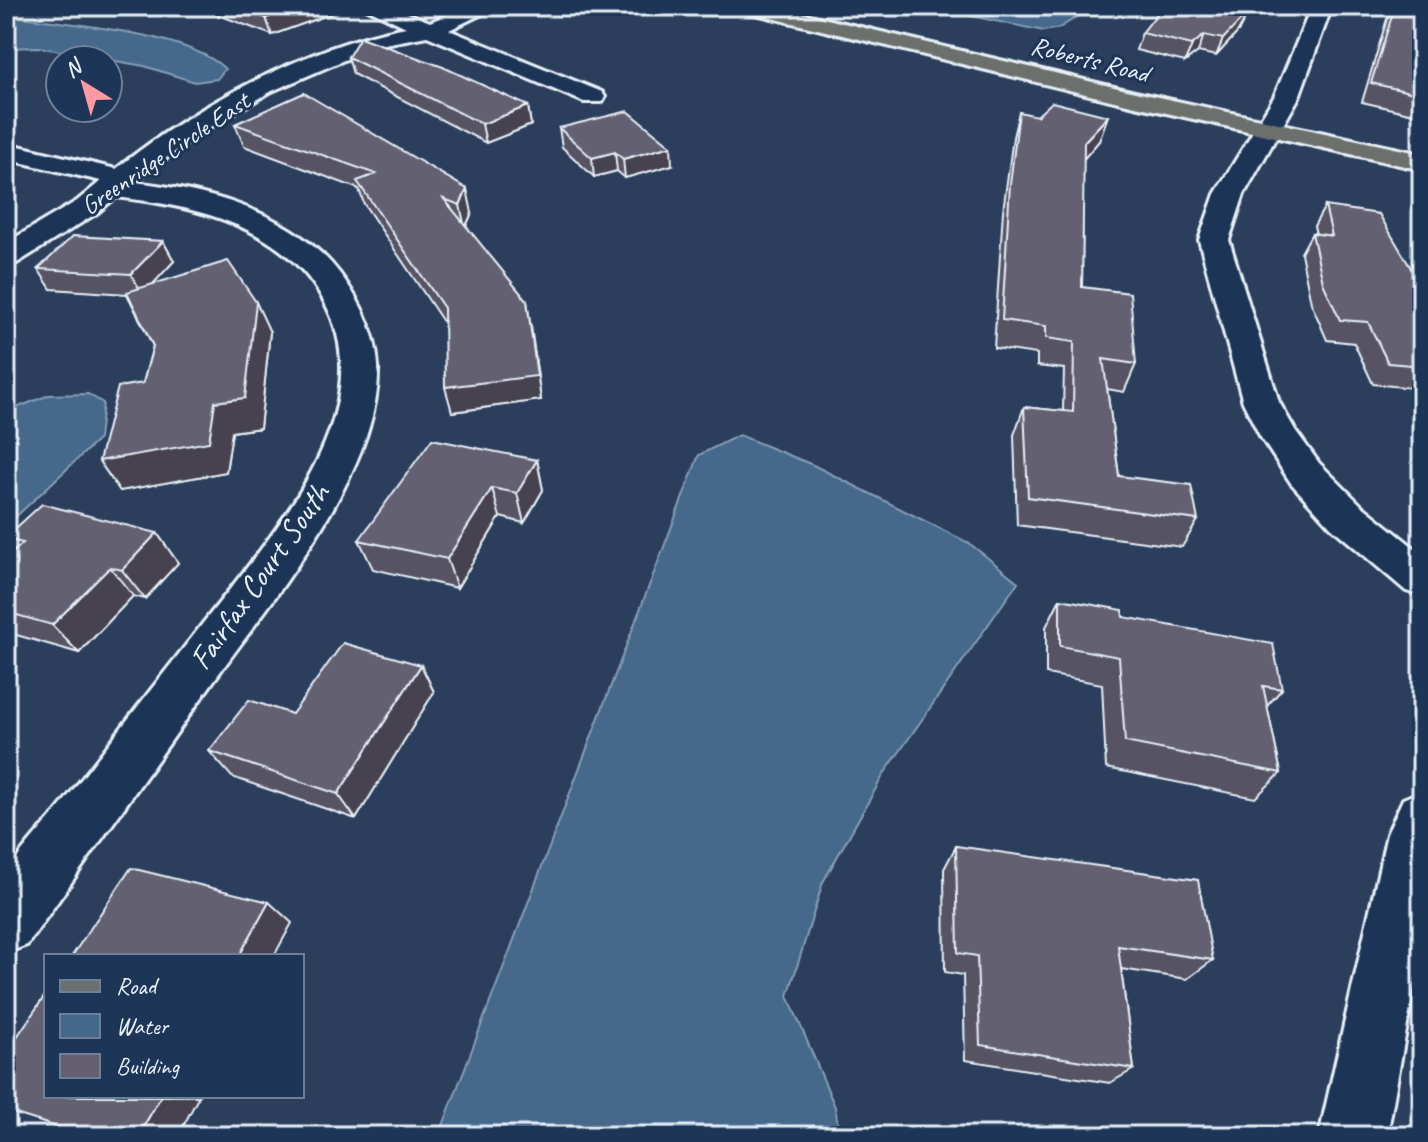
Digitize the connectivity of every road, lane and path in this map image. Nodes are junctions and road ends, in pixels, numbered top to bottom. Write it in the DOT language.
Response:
graph roads {
  1 [pos="372,6"];
  2 [pos="444,6"];
  3 [pos="488,6"];
  4 [pos="746,6"];
  5 [pos="1322,6"];
  6 [pos="409,19"];
  7 [pos="432,29"];
  8 [pos="373,40"];
  9 [pos="593,97"];
  10 [pos="1270,129"];
  11 [pos="6,151"];
  12 [pos="1422,162"];
  13 [pos="116,183"];
  14 [pos="6,256"];
  15 [pos="1422,579"];
  16 [pos="1422,817"];
  17 [pos="6,924"];
  18 [pos="1353,1136"];
  1 -- 6 [label="street"];
  2 -- 6 [label="street, Greenridge Circle East"];
  3 -- 7 [label="street, Greenridge Circle East"];
  4 -- 10 [label="main road, Roberts Road"];
  5 -- 10 [label="street"];
  6 -- 7 [label="street"];
  6 -- 8 [label="street, Greenridge Circle East"];
  7 -- 8 [label="street, Greenridge Circle East"];
  7 -- 9 [label="street"];
  8 -- 13 [label="street, Greenridge Circle East"];
  10 -- 12 [label="main road, Roberts Road"];
  10 -- 15 [label="street"];
  11 -- 13 [label="street, Fairfax Court South"];
  13 -- 14 [label="street, Greenridge Circle East"];
  13 -- 17 [label="street, Fairfax Court South"];
  16 -- 18 [label="street"];
}
